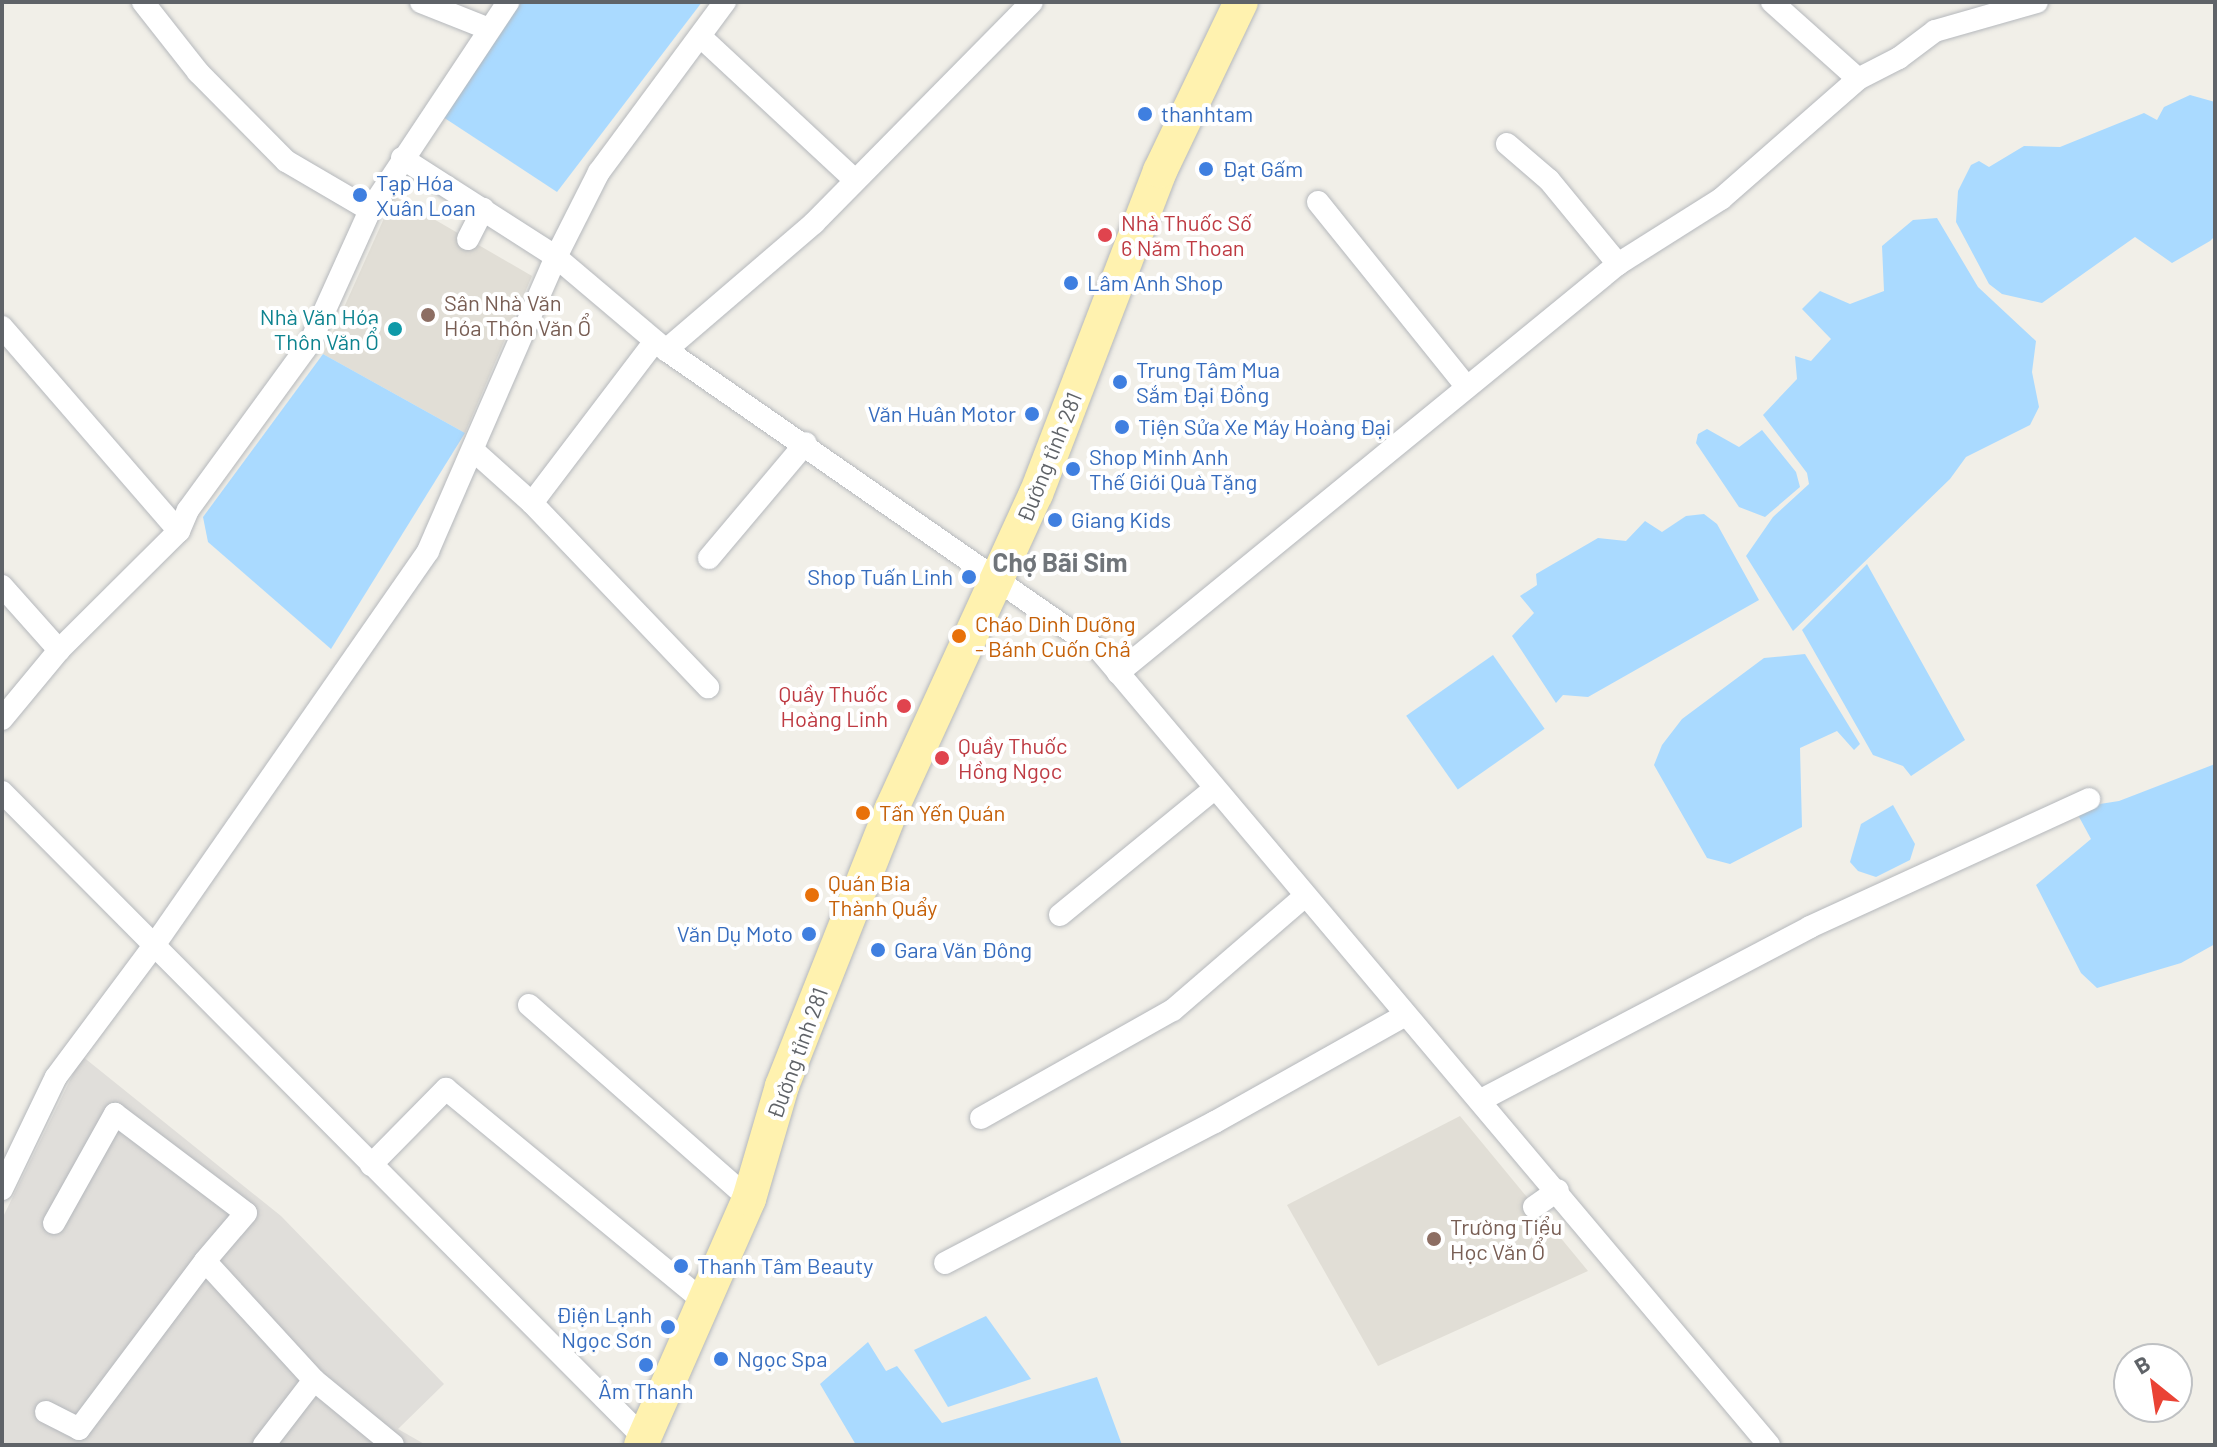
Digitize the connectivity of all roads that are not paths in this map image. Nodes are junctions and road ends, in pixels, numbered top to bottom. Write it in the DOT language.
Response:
graph roads {
  1 [pos="143,2"];
  2 [pos="421,2"];
  3 [pos="508,2"];
  4 [pos="725,2"];
  5 [pos="1032,2"];
  6 [pos="1241,2"];
  7 [pos="1772,2"];
  8 [pos="2037,2"];
  9 [pos="489,29"];
  10 [pos="702,38"];
  11 [pos="1858,79"];
  12 [pos="1507,144"];
  13 [pos="402,158"];
  14 [pos="855,180"];
  15 [pos="1318,202"];
  16 [pos="483,209"];
  17 [pos="370,210"];
  18 [pos="468,239"];
  19 [pos="556,257"];
  20 [pos="1618,264"];
  21 [pos="2,327"];
  22 [pos="661,345"];
  23 [pos="1465,385"];
  24 [pos="806,443"];
  25 [pos="474,451"];
  26 [pos="532,503"];
  27 [pos="179,531"];
  28 [pos="709,558"];
  29 [pos="999,577"];
  30 [pos="2,586"];
  31 [pos="59,650"];
  32 [pos="1118,673"];
  33 [pos="708,687"];
  34 [pos="2,719"];
  35 [pos="1214,789"];
  36 [pos="2,792"];
  37 [pos="2089,799"];
  38 [pos="1304,897"];
  39 [pos="1060,915"];
  40 [pos="153,947"];
  41 [pos="529,1005"];
  42 [pos="1404,1016"];
  43 [pos="1481,1100"];
  44 [pos="981,1118"];
  45 [pos="371,1165"];
  46 [pos="2,1189"];
  47 [pos="1558,1190"];
  48 [pos="749,1199"];
  49 [pos="1534,1207"];
  50 [pos="54,1223"];
  51 [pos="205,1261"];
  52 [pos="945,1263"];
  53 [pos="706,1303"];
  54 [pos="314,1380"];
  55 [pos="46,1412"];
  56 [pos="642,1441"];
  57 [pos="264,1445"];
  58 [pos="393,1445"];
  59 [pos="1769,1445"];
  1 -- 17 [label="street"];
  2 -- 9 [label="street"];
  3 -- 9 [label="street"];
  4 -- 10 [label="street"];
  5 -- 14 [label="street"];
  6 -- 29 [label="main road, Đường tỉnh 281"];
  7 -- 11 [label="street"];
  8 -- 11 [label="street"];
  9 -- 13 [label="street"];
  10 -- 14 [label="street"];
  10 -- 19 [label="street"];
  11 -- 20 [label="street"];
  12 -- 20 [label="street"];
  13 -- 16 [label="street"];
  13 -- 17 [label="street"];
  14 -- 22 [label="street"];
  15 -- 23 [label="street"];
  16 -- 18 [label="street"];
  16 -- 19 [label="street"];
  17 -- 27 [label="street"];
  19 -- 22 [label="street"];
  19 -- 25 [label="street"];
  20 -- 23 [label="street"];
  21 -- 27 [label="street"];
  22 -- 24 [label="street"];
  22 -- 26 [label="street"];
  23 -- 32 [label="street"];
  24 -- 28 [label="street"];
  24 -- 29 [label="street"];
  25 -- 26 [label="street"];
  25 -- 40 [label="street"];
  26 -- 33 [label="street"];
  27 -- 31 [label="street"];
  29 -- 32 [label="street"];
  29 -- 48 [label="main road, Đường tỉnh 281"];
  30 -- 31 [label="street"];
  31 -- 34 [label="street"];
  32 -- 35 [label="street"];
  35 -- 38 [label="street"];
  35 -- 39 [label="street"];
  36 -- 40 [label="street"];
  37 -- 43 [label="street"];
  38 -- 42 [label="street"];
  38 -- 44 [label="street"];
  40 -- 45 [label="street"];
  40 -- 46 [label="street"];
  41 -- 48 [label="street"];
  42 -- 43 [label="street"];
  42 -- 52 [label="street"];
  43 -- 47 [label="street"];
  45 -- 53 [label="street"];
  45 -- 56 [label="street"];
  47 -- 49 [label="street"];
  47 -- 59 [label="street"];
  48 -- 53 [label="main road, Đường tỉnh 281"];
  50 -- 51 [label="street"];
  51 -- 54 [label="street"];
  51 -- 55 [label="street"];
  53 -- 56 [label="main road, Đường tỉnh 281"];
  54 -- 57 [label="street"];
  54 -- 58 [label="street"];
}
